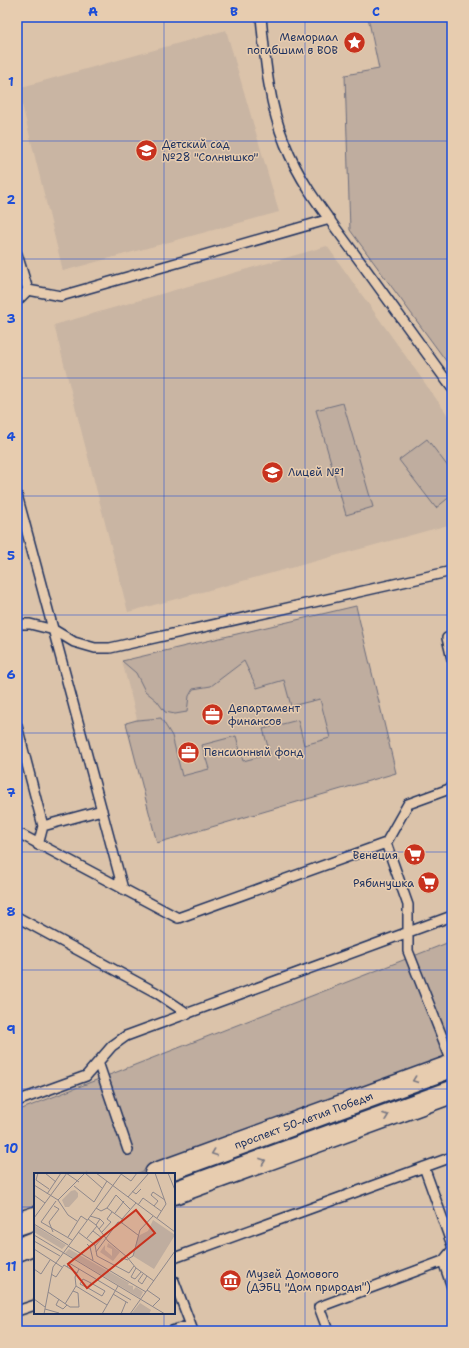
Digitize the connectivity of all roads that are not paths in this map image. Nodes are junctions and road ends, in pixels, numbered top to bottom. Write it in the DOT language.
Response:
graph roads {
  1 [pos="262,17"];
  2 [pos="330,219"];
  3 [pos="17,254"];
  4 [pos="28,290"];
  5 [pos="17,301"];
  6 [pos="452,388"];
  7 [pos="17,495"];
  8 [pos="452,571"];
  9 [pos="17,624"];
  10 [pos="54,630"];
  11 [pos="452,637"];
  12 [pos="452,660"];
  13 [pos="17,726"];
  14 [pos="452,788"];
  15 [pos="102,810"];
  16 [pos="43,826"];
  17 [pos="17,836"];
  18 [pos="386,843"];
  19 [pos="38,845"];
  20 [pos="123,889"];
  21 [pos="17,916"];
  22 [pos="452,916"];
  23 [pos="407,932"];
  24 [pos="188,1014"];
  25 [pos="98,1062"];
  26 [pos="452,1062"];
  27 [pos="452,1066"];
  28 [pos="452,1092"];
  29 [pos="17,1101"];
  30 [pos="128,1150"];
  31 [pos="452,1157"];
  32 [pos="424,1167"];
  33 [pos="159,1173"];
  34 [pos="175,1193"];
  35 [pos="34,1218"];
  36 [pos="17,1224"];
  37 [pos="34,1243"];
  38 [pos="452,1245"];
  39 [pos="17,1250"];
  40 [pos="452,1250"];
  41 [pos="175,1258"];
  42 [pos="443,1262"];
  43 [pos="175,1284"];
  44 [pos="452,1287"];
  45 [pos="34,1305"];
  46 [pos="17,1311"];
  47 [pos="191,1328"];
  48 [pos="172,1331"];
  49 [pos="328,1331"];
  1 -- 2 [label="lane"];
  2 -- 4 [label="lane"];
  2 -- 6 [label="lane"];
  3 -- 4 [label="lane"];
  4 -- 5 [label="lane"];
  7 -- 10 [label="lane"];
  8 -- 10 [label="lane"];
  9 -- 10 [label="lane"];
  10 -- 15 [label="lane"];
  11 -- 12 [label="lane"];
  13 -- 16 [label="lane"];
  14 -- 18 [label="lane"];
  15 -- 16 [label="lane"];
  15 -- 20 [label="lane"];
  16 -- 19 [label="lane"];
  17 -- 19 [label="lane"];
  18 -- 20 [label="lane"];
  18 -- 23 [label="lane"];
  19 -- 20 [label="lane"];
  21 -- 24 [label="lane"];
  22 -- 23 [label="lane"];
  23 -- 24 [label="lane"];
  23 -- 26 [label="lane"];
  24 -- 25 [label="lane"];
  25 -- 29 [label="lane"];
  25 -- 30 [label="lane"];
  27 -- 33 [label="main road, проспект 50-летия Победы, one-way"];
  34 -- 28 [label="main road, one-way"];
  31 -- 32 [label="lane"];
  32 -- 38 [label="lane"];
  32 -- 41 [label="lane"];
  35 -- 36 [label="main road"];
  37 -- 39 [label="main road"];
  40 -- 42 [label="lane"];
  42 -- 44 [label="lane"];
  42 -- 49 [label="lane"];
  43 -- 47 [label="lane"];
  45 -- 46 [label="lane"];
  47 -- 48 [label="lane"];
}
